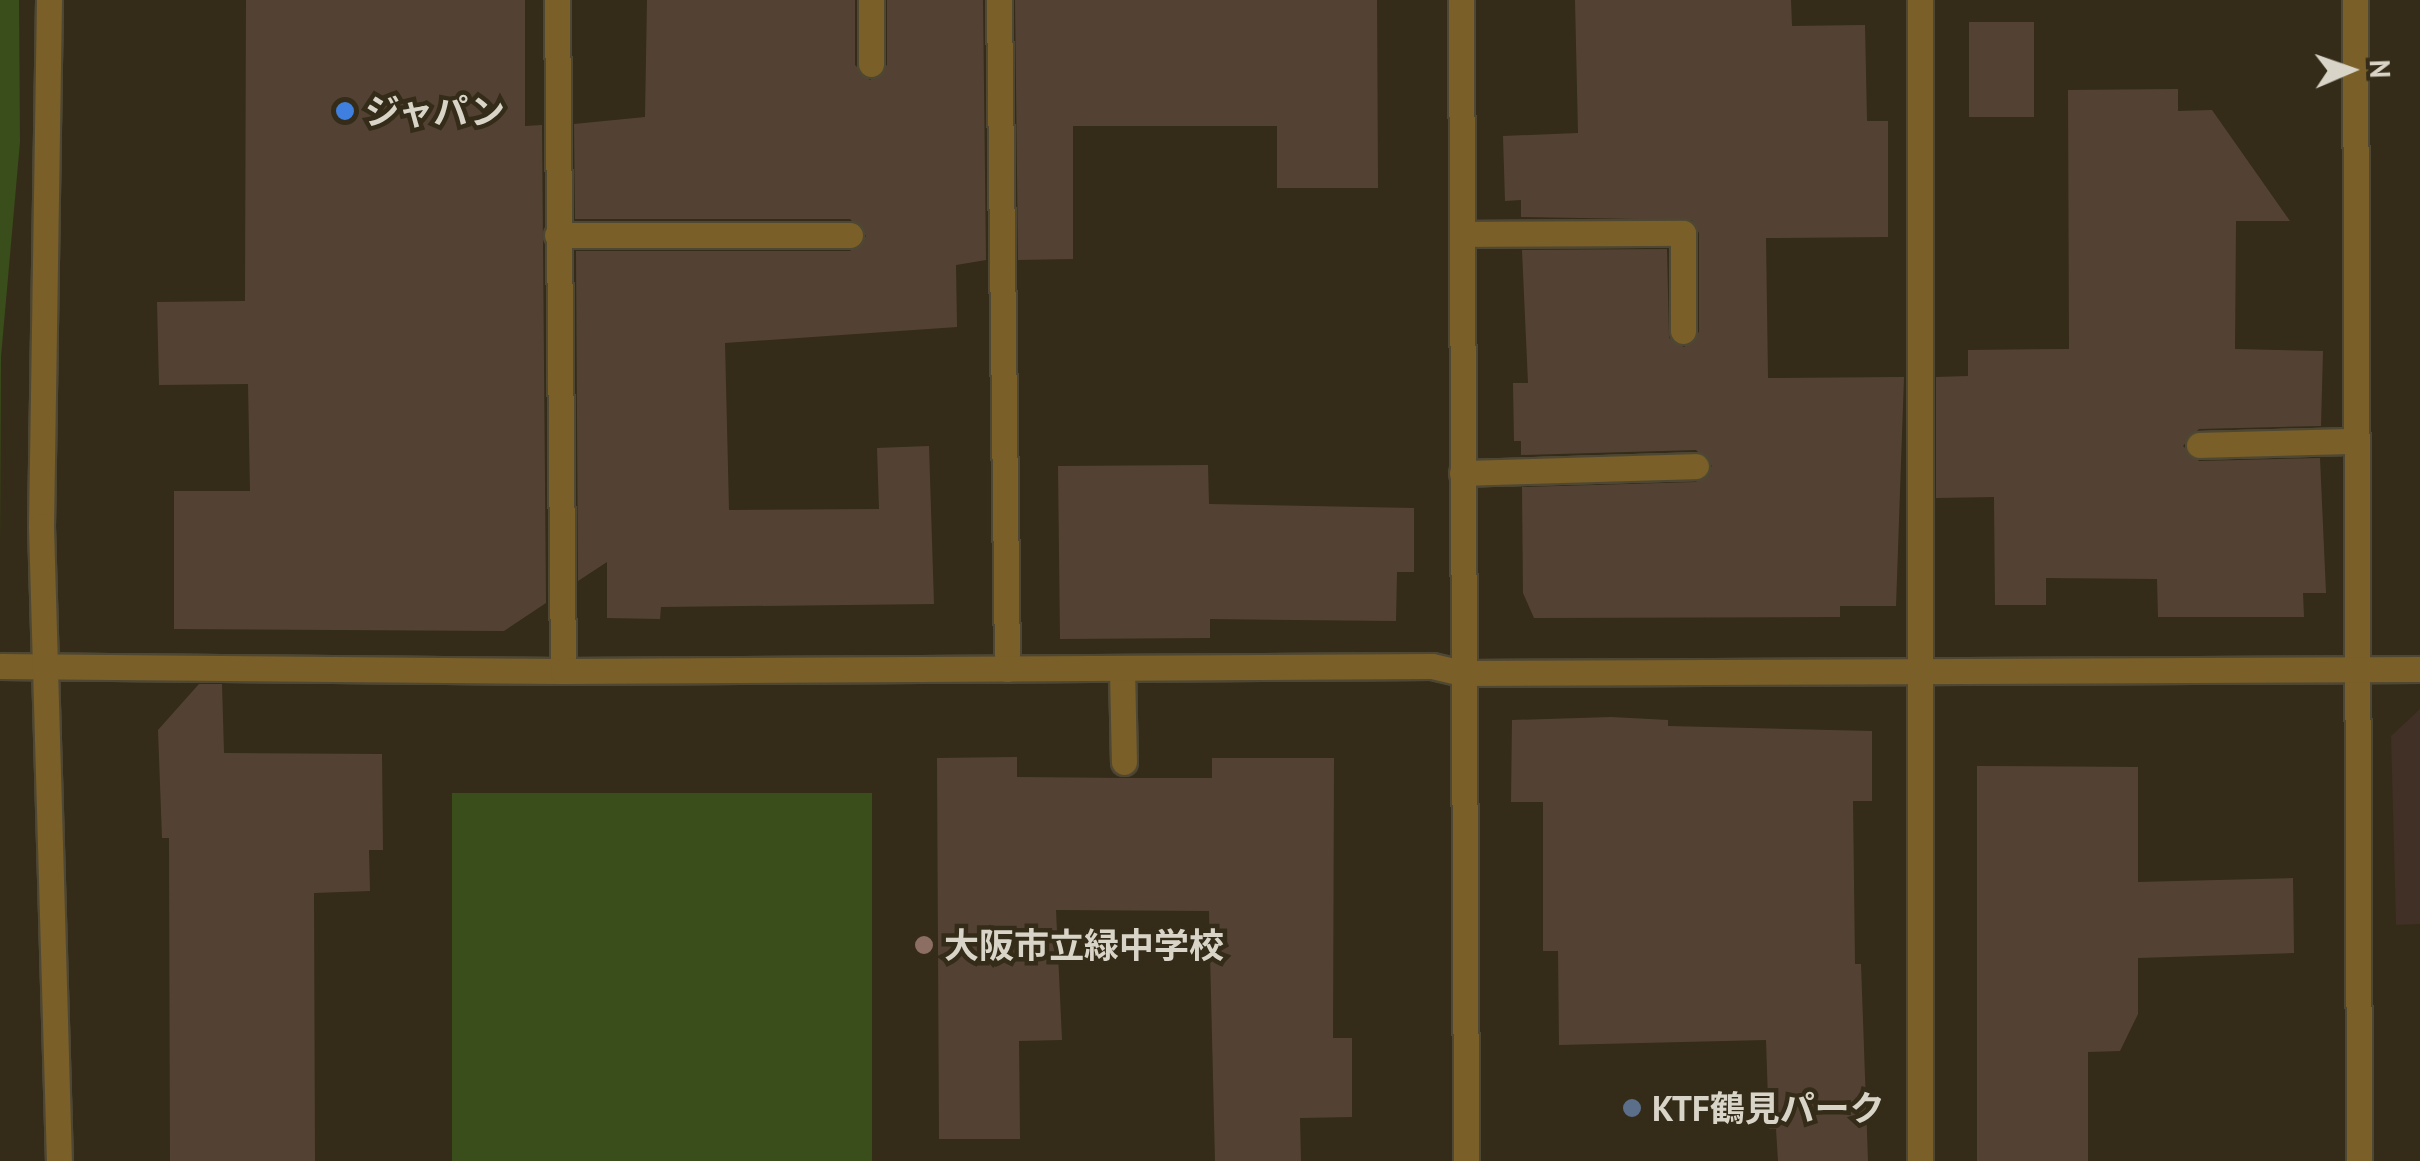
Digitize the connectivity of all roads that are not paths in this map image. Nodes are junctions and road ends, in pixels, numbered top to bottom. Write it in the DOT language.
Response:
graph roads {
  1 [pos="50,0"];
  2 [pos="557,0"];
  3 [pos="870,0"];
  4 [pos="999,0"];
  5 [pos="1461,0"];
  6 [pos="1920,0"];
  7 [pos="2355,0"];
  8 [pos="871,64"];
  9 [pos="1462,234"];
  10 [pos="850,235"];
  11 [pos="557,236"];
  12 [pos="1684,332"];
  13 [pos="2356,441"];
  14 [pos="2199,445"];
  15 [pos="1696,466"];
  16 [pos="1462,473"];
  17 [pos="47,665"];
  18 [pos="0,666"];
  19 [pos="1007,669"];
  20 [pos="1122,669"];
  21 [pos="2420,669"];
  22 [pos="2360,670"];
  23 [pos="563,671"];
  24 [pos="1464,673"];
  25 [pos="1919,673"];
  26 [pos="1124,762"];
  27 [pos="60,1161"];
  28 [pos="1466,1161"];
  29 [pos="1920,1161"];
  30 [pos="2360,1161"];
  1 -- 17 [label="street"];
  2 -- 11 [label="street"];
  3 -- 8 [label="street"];
  4 -- 19 [label="street"];
  5 -- 9 [label="street"];
  6 -- 25 [label="street"];
  7 -- 13 [label="street"];
  9 -- 12 [label="street"];
  9 -- 16 [label="street"];
  10 -- 11 [label="street"];
  11 -- 23 [label="street"];
  13 -- 14 [label="street"];
  13 -- 22 [label="street"];
  15 -- 16 [label="street"];
  16 -- 24 [label="street"];
  17 -- 18 [label="street"];
  17 -- 23 [label="street"];
  17 -- 27 [label="street"];
  19 -- 20 [label="street"];
  19 -- 23 [label="street"];
  20 -- 24 [label="street"];
  20 -- 26 [label="street"];
  21 -- 22 [label="street"];
  22 -- 25 [label="street"];
  22 -- 30 [label="street"];
  24 -- 25 [label="street"];
  24 -- 28 [label="street"];
  25 -- 29 [label="street"];
}
